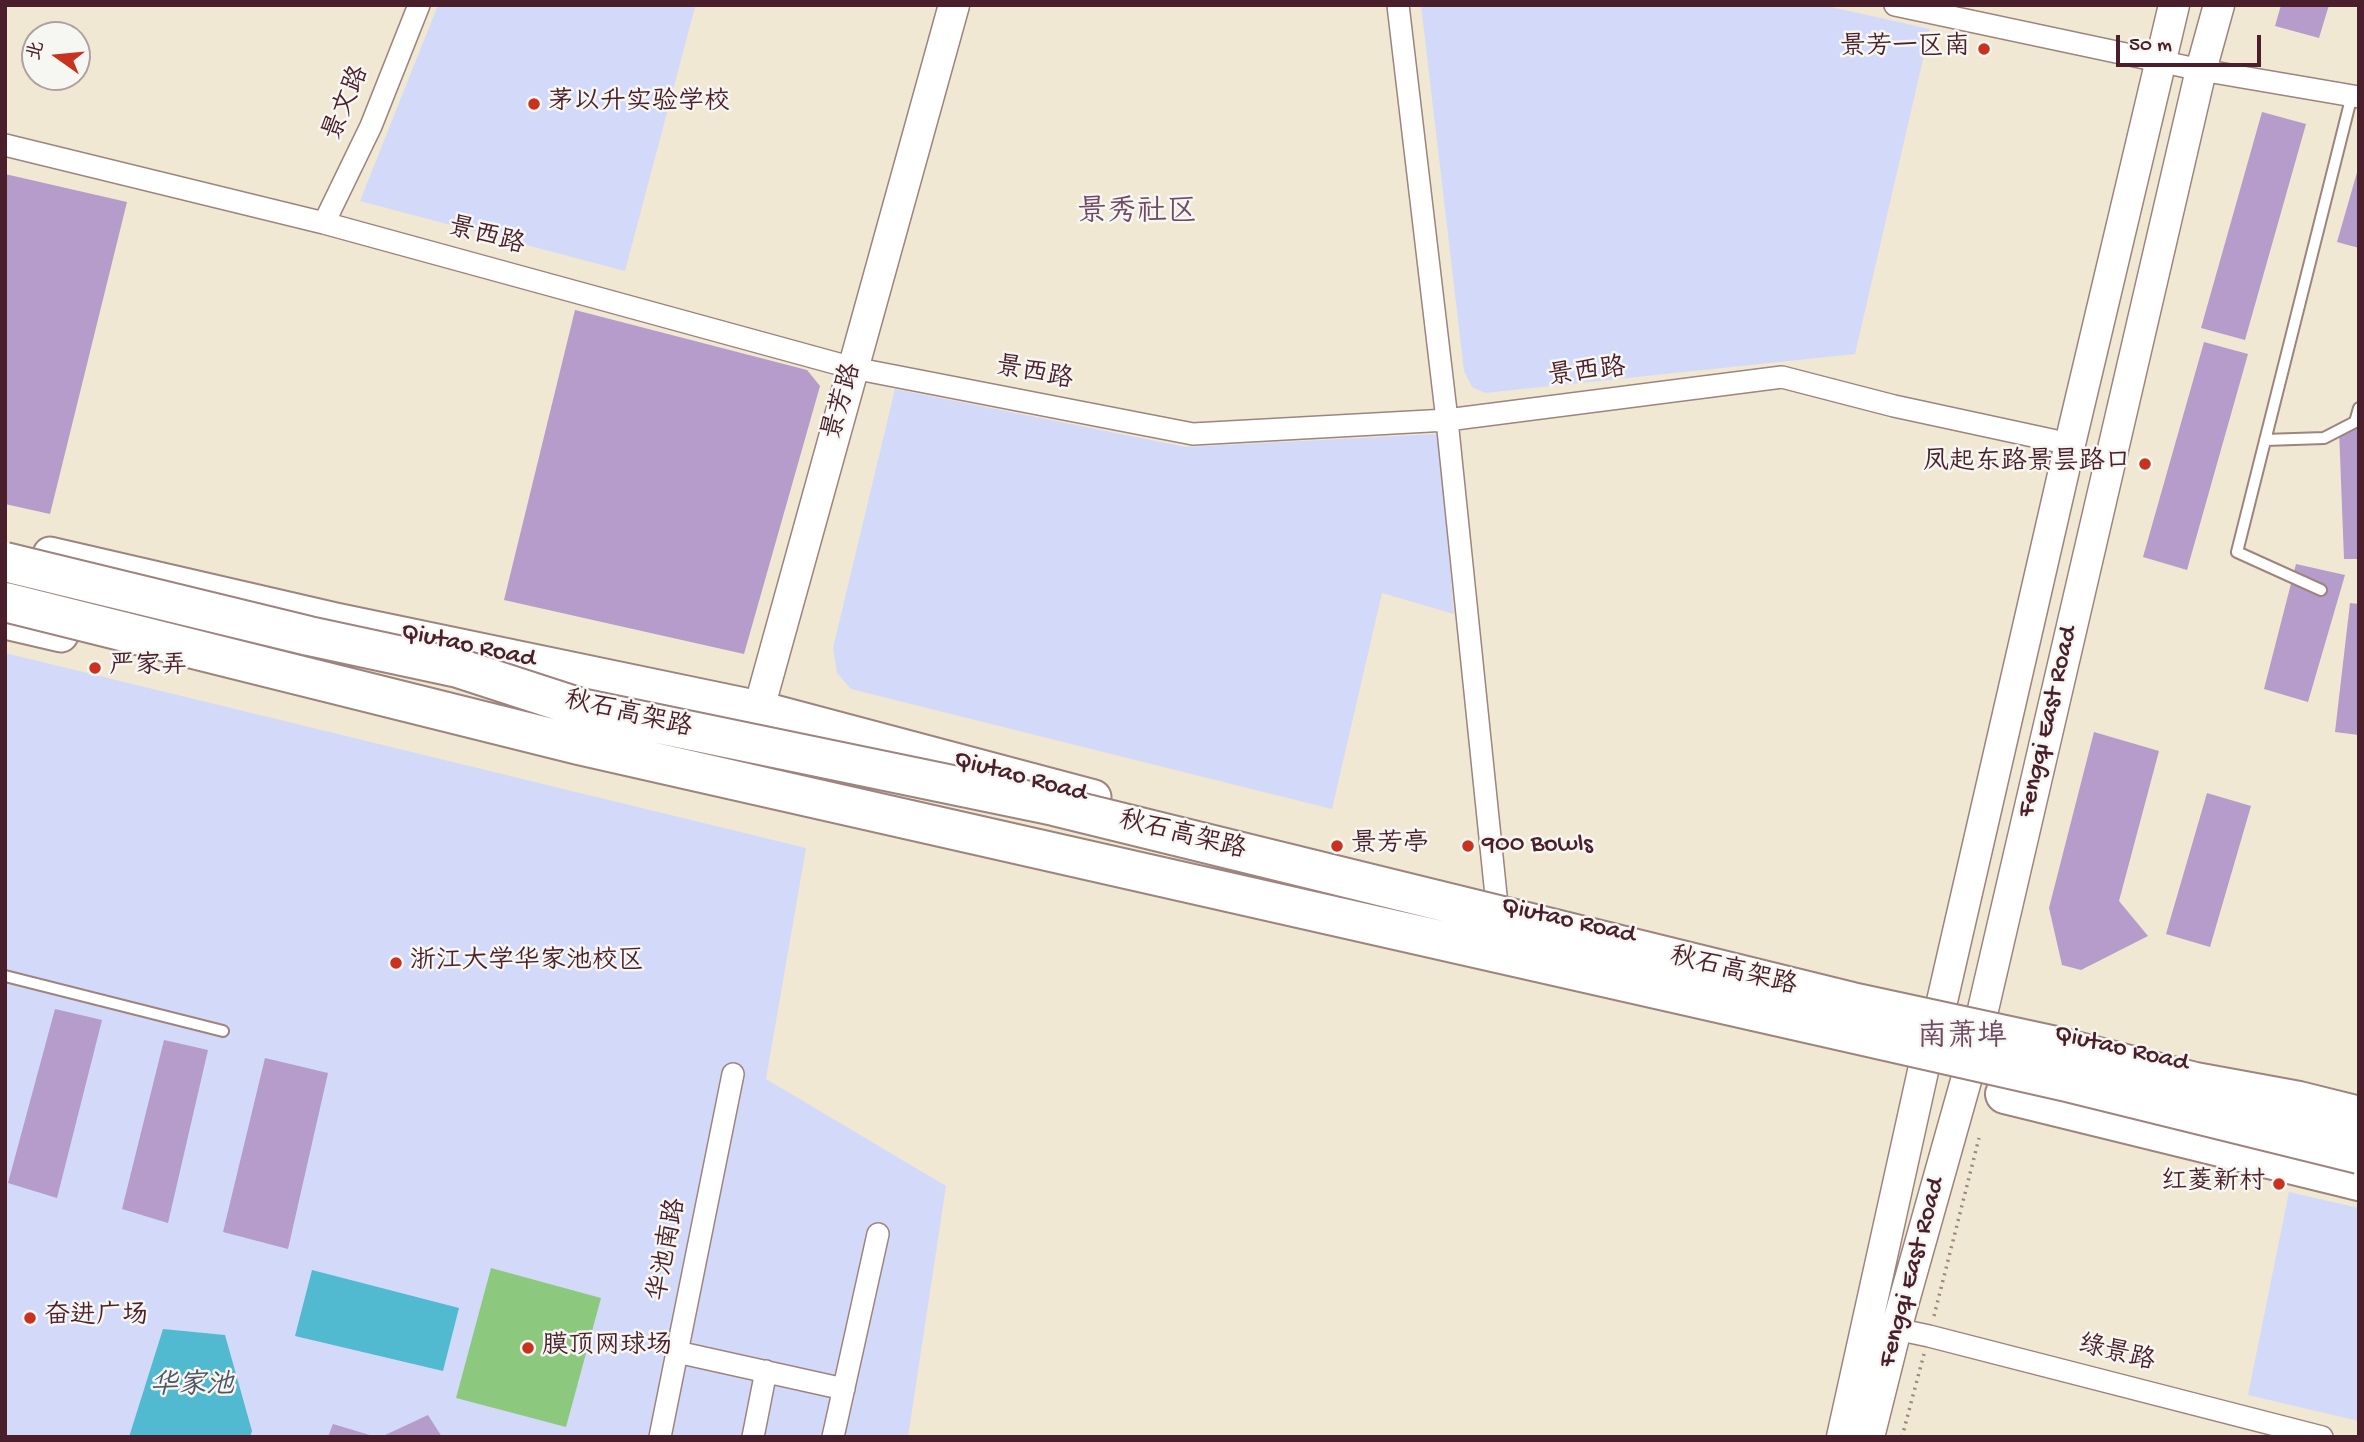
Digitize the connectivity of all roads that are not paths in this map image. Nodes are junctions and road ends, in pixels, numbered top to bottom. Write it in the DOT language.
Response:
graph roads {
  1 [pos="419,5"];
  2 [pos="954,5"];
  3 [pos="1398,5"];
  4 [pos="2174,5"];
  5 [pos="2218,5"];
  6 [pos="1908,7"];
  7 [pos="2160,62"];
  8 [pos="2201,70"];
  9 [pos="2355,96"];
  10 [pos="5,145"];
  11 [pos="324,223"];
  12 [pos="853,368"];
  13 [pos="2359,408"];
  14 [pos="1447,420"];
  15 [pos="2265,440"];
  16 [pos="2070,444"];
  17 [pos="5,543"];
  18 [pos="5,549"];
  19 [pos="5,562"];
  20 [pos="77,580"];
  21 [pos="2321,590"];
  22 [pos="5,602"];
  23 [pos="5,625"];
  24 [pos="176,644"];
  25 [pos="758,708"];
  26 [pos="734,798"];
  27 [pos="1497,905"];
  28 [pos="5,976"];
  29 [pos="1622,982"];
  30 [pos="1940,1010"];
  31 [pos="1980,1018"];
  32 [pos="223,1031"];
  33 [pos="1926,1062"];
  34 [pos="1969,1070"];
  35 [pos="733,1074"];
  36 [pos="2359,1102"];
  37 [pos="2359,1114"];
  38 [pos="2359,1154"];
  39 [pos="2359,1164"];
  40 [pos="2359,1181"];
  41 [pos="878,1234"];
  42 [pos="1896,1329"];
  43 [pos="677,1352"];
  44 [pos="766,1371"];
  45 [pos="844,1389"];
  46 [pos="660,1437"];
  47 [pos="753,1437"];
  48 [pos="834,1437"];
  49 [pos="1842,1437"];
  50 [pos="1869,1437"];
  51 [pos="2322,1437"];
  1 -- 11 [label="street, 景文路"];
  2 -- 12 [label="main road, 景芳路"];
  3 -- 14 [label="street"];
  4 -- 7 [label="main road, Fengqi East Road"];
  5 -- 8 [label="main road, Fengqi East Road"];
  6 -- 7 [label="street"];
  7 -- 8 [label="street"];
  7 -- 16 [label="main road, Fengqi East Road"];
  8 -- 9 [label="street"];
  8 -- 31 [label="main road, Fengqi East Road"];
  9 -- 15 [label="lane"];
  10 -- 11 [label="street, 景西路"];
  11 -- 12 [label="street, 景西路"];
  12 -- 14 [label="street, 景西路"];
  12 -- 25 [label="main road, 景芳路"];
  13 -- 15 [label="lane"];
  14 -- 16 [label="street, 景西路"];
  14 -- 27 [label="street"];
  15 -- 21 [label="lane"];
  16 -- 30 [label="main road, Fengqi East Road"];
  17 -- 25 [label="main road, Qiutao Road"];
  18 -- 20 [label="highway, bridge"];
  19 -- 20 [label="highway, 秋石高架路, bridge"];
  20 -- 37 [label="highway, 秋石高架路, bridge"];
  22 -- 24 [label="highway, 秋石高架路, bridge"];
  23 -- 24 [label="highway, bridge"];
  23 -- 26 [label="main road, Qiutao Road"];
  24 -- 29 [label="highway, 秋石高架路, bridge"];
  25 -- 26 [label="main road, 景芳路"];
  25 -- 27 [label="main road, Qiutao Road"];
  26 -- 33 [label="main road, Qiutao Road"];
  27 -- 30 [label="main road, Qiutao Road"];
  28 -- 32 [label="lane"];
  29 -- 38 [label="highway, 秋石高架路, bridge"];
  29 -- 40 [label="highway, bridge"];
  30 -- 31 [label="main road, Qiutao Road"];
  30 -- 33 [label="main road, Fengqi East Road"];
  31 -- 34 [label="main road, Fengqi East Road"];
  31 -- 36 [label="main road, Qiutao Road"];
  33 -- 34 [label="main road, Qiutao Road"];
  33 -- 49 [label="main road, Fengqi East Road"];
  34 -- 39 [label="main road, Qiutao Road"];
  34 -- 42 [label="main road, Fengqi East Road"];
  35 -- 43 [label="street, 华池南路"];
  41 -- 45 [label="street"];
  42 -- 50 [label="main road, Fengqi East Road"];
  42 -- 51 [label="street, 绿景路"];
  43 -- 44 [label="street"];
  43 -- 46 [label="street, 华池南路"];
  44 -- 45 [label="street"];
  44 -- 47 [label="street"];
  45 -- 48 [label="street"];
}
